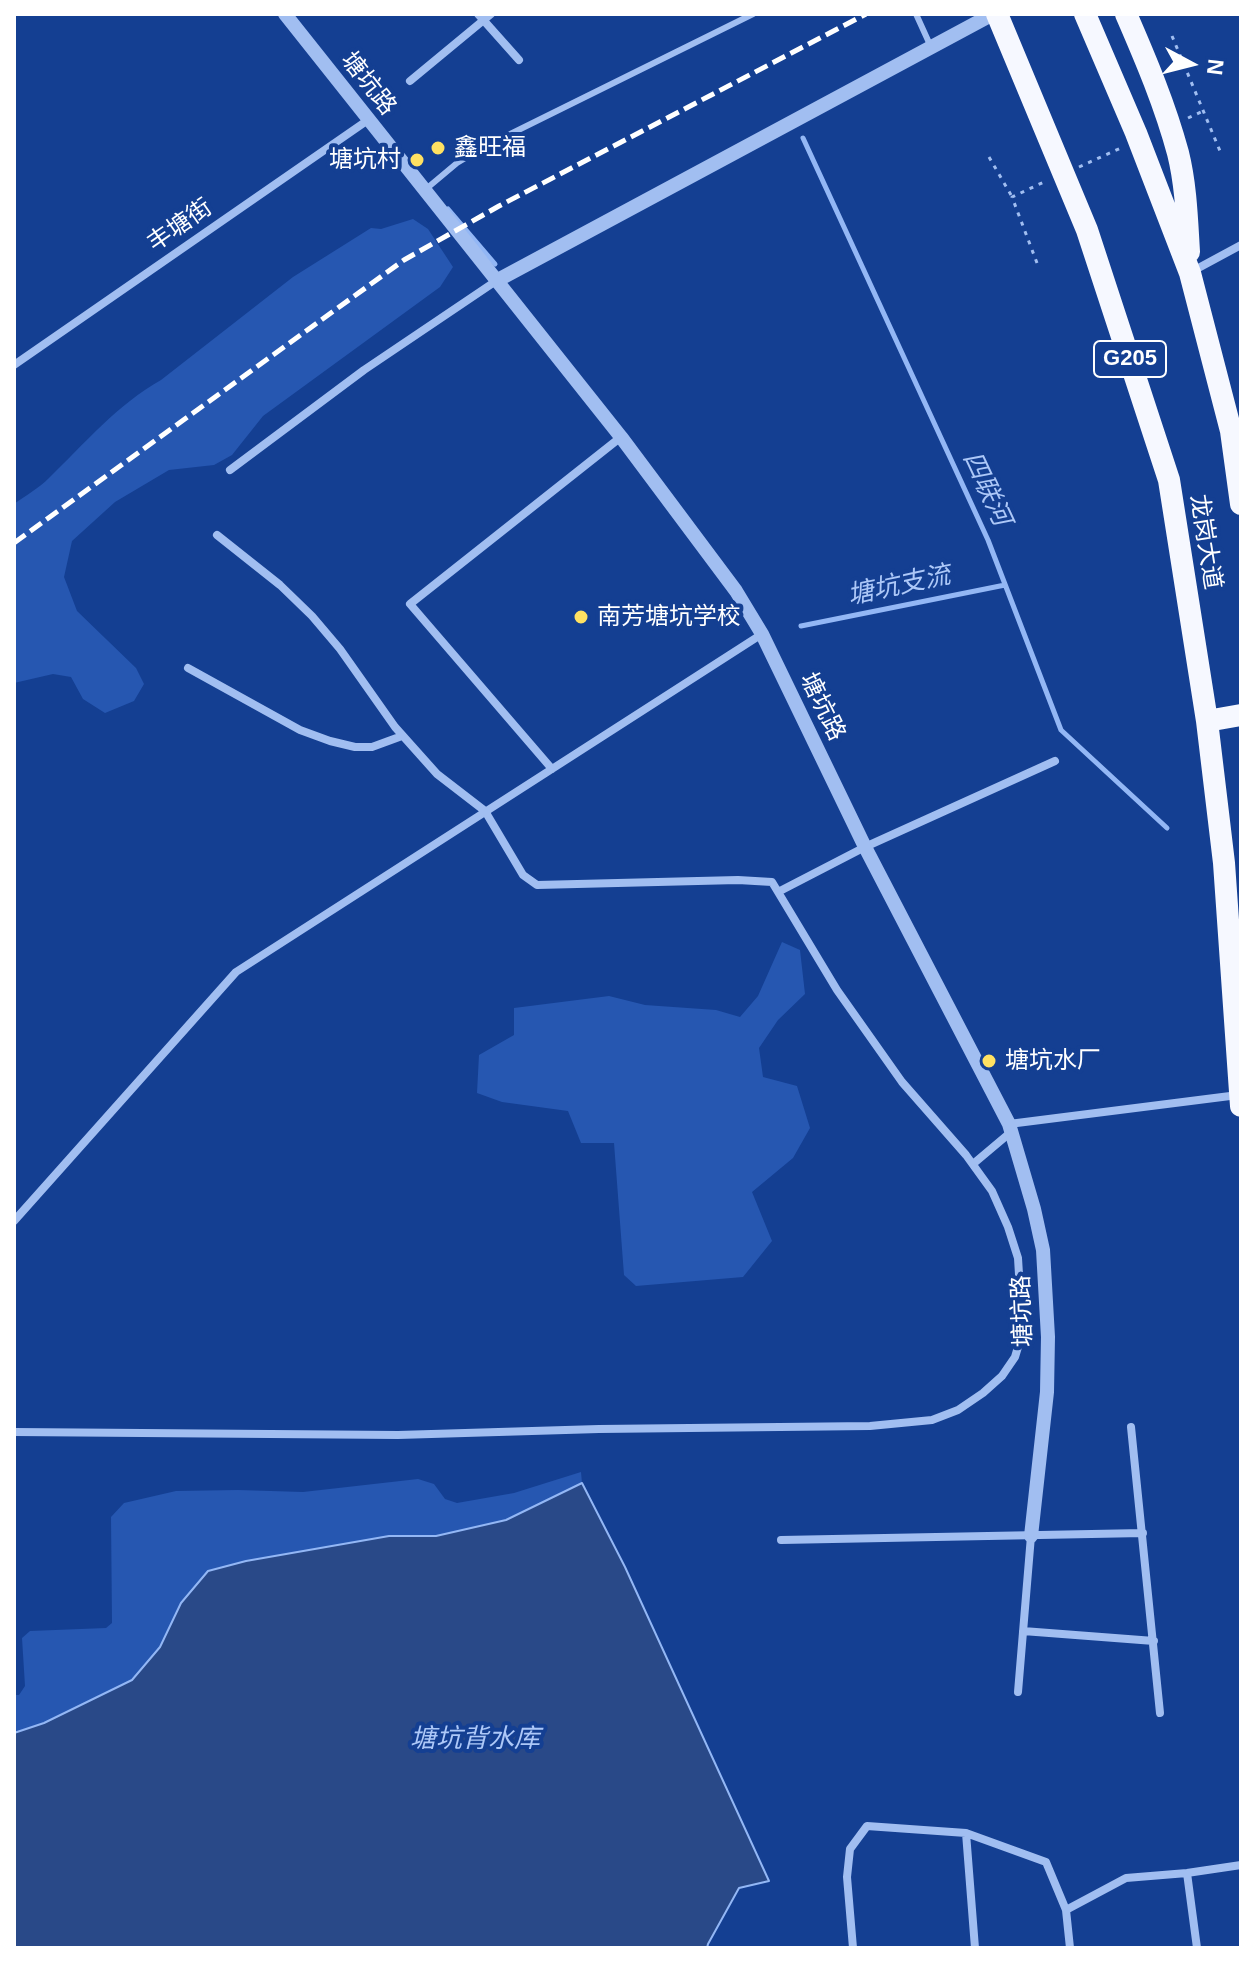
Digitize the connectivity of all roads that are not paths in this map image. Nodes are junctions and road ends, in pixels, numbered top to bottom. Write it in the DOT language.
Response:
graph roads {
  1 [pos="285,14"];
  2 [pos="726,14"];
  3 [pos="753,14"];
  4 [pos="916,14"];
  5 [pos="995,14"];
  6 [pos="1085,14"];
  7 [pos="1126,14"];
  8 [pos="484,16"];
  9 [pos="732,24"];
  10 [pos="931,47"];
  11 [pos="519,60"];
  12 [pos="410,81"];
  13 [pos="368,120"];
  14 [pos="424,191"];
  15 [pos="1241,245"];
  16 [pos="1190,273"];
  17 [pos="496,281"];
  18 [pos="14,365"];
  19 [pos="621,437"];
  20 [pos="230,470"];
  21 [pos="1241,504"];
  22 [pos="217,535"];
  23 [pos="762,634"];
  24 [pos="188,668"];
  25 [pos="1241,715"];
  26 [pos="1207,721"];
  27 [pos="402,736"];
  28 [pos="1055,761"];
  29 [pos="552,769"];
  30 [pos="485,811"];
  31 [pos="865,847"];
  32 [pos="1232,862"];
  33 [pos="778,892"];
  34 [pos="1240,1101"];
  35 [pos="1010,1128"];
  36 [pos="973,1164"];
  37 [pos="14,1221"];
  38 [pos="1131,1427"];
  39 [pos="14,1432"];
  40 [pos="1143,1533"];
  41 [pos="1031,1536"];
  42 [pos="781,1540"];
  43 [pos="1023,1631"];
  44 [pos="1154,1641"];
  45 [pos="1018,1692"];
  46 [pos="1160,1713"];
  47 [pos="966,1833"];
  48 [pos="1241,1865"];
  49 [pos="1187,1873"];
  50 [pos="1066,1910"];
  51 [pos="853,1948"];
  52 [pos="975,1948"];
  53 [pos="1070,1948"];
  54 [pos="1197,1948"];
  1 -- 13 [label="street, 塘坑路"];
  2 -- 9 [label="lane"];
  3 -- 9 [label="lane"];
  4 -- 10 [label="lane"];
  5 -- 10 [label="street"];
  5 -- 26 [label="highway, 龙岗大道 / G205"];
  6 -- 16 [label="highway, 龙岗大道"];
  7 -- 16 [label="highway"];
  8 -- 11 [label="street"];
  8 -- 12 [label="street"];
  9 -- 14 [label="lane"];
  10 -- 17 [label="street"];
  13 -- 14 [label="street, 塘坑路"];
  13 -- 18 [label="street, 丰塘街"];
  14 -- 17 [label="street, 塘坑路"];
  15 -- 16 [label="street"];
  16 -- 21 [label="highway, 龙岗大道"];
  17 -- 19 [label="street, 塘坑路"];
  17 -- 20 [label="street"];
  19 -- 23 [label="street, 塘坑路"];
  19 -- 29 [label="street"];
  22 -- 27 [label="street"];
  23 -- 29 [label="street"];
  23 -- 31 [label="street, 塘坑路"];
  24 -- 27 [label="street"];
  25 -- 26 [label="highway"];
  26 -- 32 [label="highway, 龙岗大道 / G205"];
  27 -- 30 [label="street"];
  28 -- 31 [label="street"];
  29 -- 30 [label="street"];
  30 -- 33 [label="street"];
  30 -- 37 [label="street"];
  31 -- 33 [label="street"];
  31 -- 35 [label="street, 塘坑路"];
  32 -- 34 [label="highway, 龙岗大道 / G205"];
  33 -- 36 [label="street"];
  34 -- 35 [label="street"];
  35 -- 36 [label="street"];
  35 -- 41 [label="street, 塘坑路"];
  36 -- 39 [label="street"];
  38 -- 40 [label="street"];
  40 -- 41 [label="street"];
  40 -- 44 [label="street"];
  41 -- 42 [label="street"];
  41 -- 43 [label="street"];
  43 -- 44 [label="street"];
  43 -- 45 [label="street"];
  44 -- 46 [label="street"];
  47 -- 50 [label="street"];
  47 -- 51 [label="street"];
  47 -- 52 [label="street"];
  48 -- 49 [label="street"];
  49 -- 50 [label="street"];
  49 -- 54 [label="street"];
  50 -- 53 [label="street"];
}
